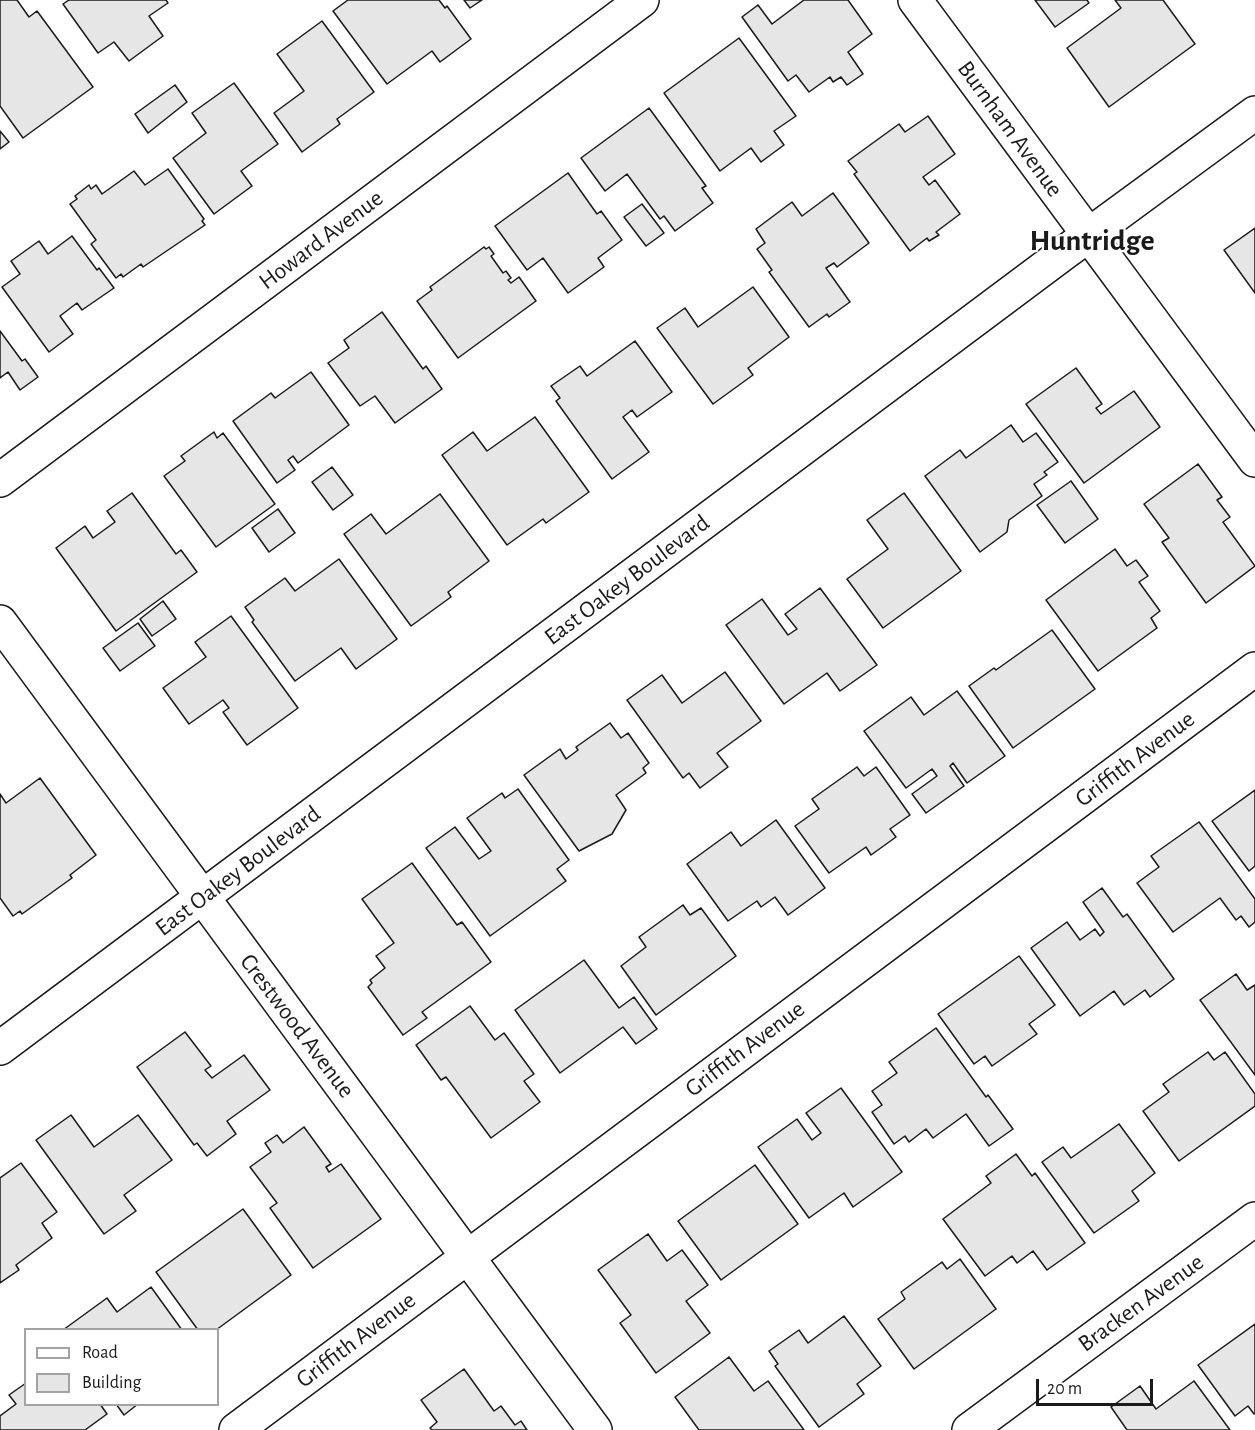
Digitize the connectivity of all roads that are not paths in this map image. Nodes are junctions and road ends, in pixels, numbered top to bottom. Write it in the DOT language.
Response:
graph roads {
  1 [pos="642,0"];
  2 [pos="915,0"];
  3 [pos="1255,113"];
  4 [pos="1089,237"];
  5 [pos="1255,460"];
  6 [pos="0,480"];
  7 [pos="0,622"];
  8 [pos="1255,669"];
  9 [pos="203,897"];
  10 [pos="0,1047"];
  11 [pos="1255,1219"];
  12 [pos="467,1257"];
  13 [pos="236,1430"];
  14 [pos="595,1430"];
  15 [pos="969,1430"];
  1 -- 6 [label="street, Howard Avenue"];
  2 -- 4 [label="street, Burnham Avenue"];
  3 -- 4 [label="street, East Oakey Boulevard"];
  4 -- 5 [label="street, Burnham Avenue"];
  4 -- 9 [label="street, East Oakey Boulevard"];
  7 -- 9 [label="street, Crestwood Avenue"];
  8 -- 12 [label="street, Griffith Avenue"];
  9 -- 10 [label="street, East Oakey Boulevard"];
  9 -- 12 [label="street, Crestwood Avenue"];
  11 -- 15 [label="street, Bracken Avenue"];
  12 -- 13 [label="street, Griffith Avenue"];
  12 -- 14 [label="street, Crestwood Avenue"];
}
